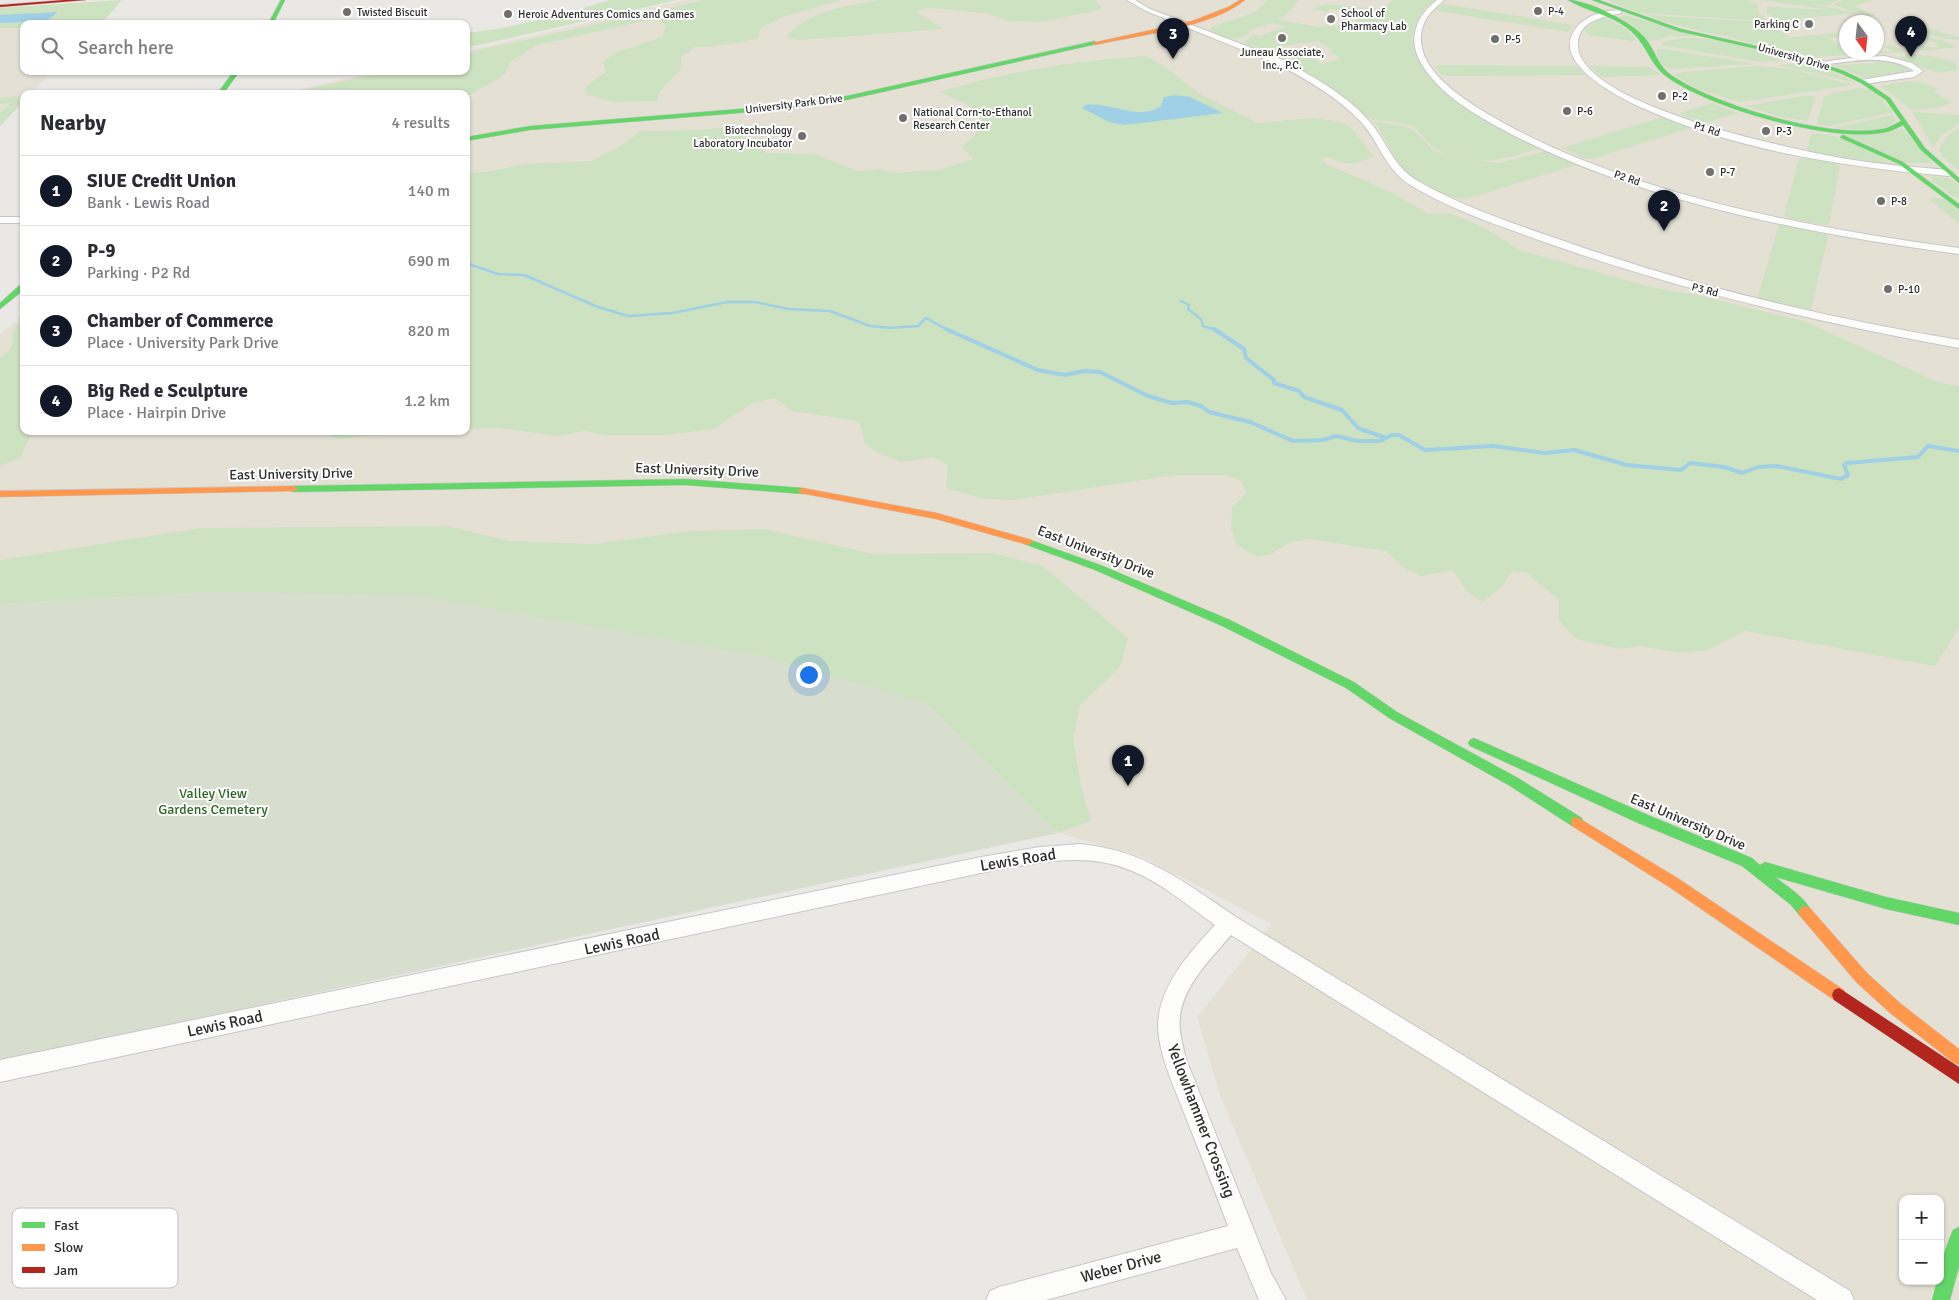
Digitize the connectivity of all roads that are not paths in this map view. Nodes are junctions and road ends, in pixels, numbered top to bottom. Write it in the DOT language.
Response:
graph roads {
  1 [pos="84,0"];
  2 [pos="282,0"];
  3 [pos="1130,0"];
  4 [pos="1243,0"];
  5 [pos="1441,0"];
  6 [pos="1570,0"];
  7 [pos="1594,0"];
  8 [pos="0,6"];
  9 [pos="1622,11"];
  10 [pos="1243,14"];
  11 [pos="1603,14"];
  12 [pos="272,20"];
  13 [pos="1182,23"];
  14 [pos="1196,28"];
  15 [pos="1723,39"];
  16 [pos="1648,46"];
  17 [pos="1027,57"];
  18 [pos="1820,63"];
  19 [pos="234,75"];
  20 [pos="1864,82"];
  21 [pos="223,90"];
  22 [pos="1904,122"];
  23 [pos="1798,124"];
  24 [pos="558,126"];
  25 [pos="470,138"];
  26 [pos="470,142"];
  27 [pos="1911,170"];
  28 [pos="1949,173"];
  29 [pos="1959,181"];
  30 [pos="1959,207"];
  31 [pos="0,220"];
  32 [pos="20,220"];
  33 [pos="0,226"];
  34 [pos="20,226"];
  35 [pos="1959,251"];
  36 [pos="20,290"];
  37 [pos="0,307"];
  38 [pos="1959,344"];
  39 [pos="0,494"];
  40 [pos="1354,688"];
  41 [pos="1447,731"];
  42 [pos="1464,739"];
  43 [pos="1747,862"];
  44 [pos="1959,919"];
  45 [pos="1229,923"];
  46 [pos="1959,1058"];
  47 [pos="0,1071"];
  48 [pos="1959,1076"];
  49 [pos="1244,1234"];
  50 [pos="1959,1236"];
  51 [pos="999,1300"];
  52 [pos="1273,1300"];
  53 [pos="1841,1300"];
  54 [pos="1941,1300"];
  1 -- 8 [label="main road"];
  2 -- 12 [label="main road"];
  3 -- 13 [label="street, P3 Rd"];
  4 -- 13 [label="main road, University Park Drive"];
  5 -- 35 [label="street, P2 Rd"];
  6 -- 11 [label="main road"];
  7 -- 9 [label="main road, University Drive"];
  9 -- 11 [label="street"];
  9 -- 15 [label="main road, University Drive"];
  10 -- 14 [label="main road, University Park Drive"];
  11 -- 16 [label="main road"];
  11 -- 27 [label="street, P1 Rd"];
  13 -- 14 [label="street, P3 Rd"];
  13 -- 17 [label="main road, University Park Drive"];
  14 -- 17 [label="main road, University Park Drive"];
  14 -- 38 [label="street, P3 Rd"];
  15 -- 16 [label="main road, University Drive"];
  15 -- 18 [label="main road, University Drive"];
  16 -- 23 [label="main road"];
  17 -- 24 [label="main road, University Park Drive"];
  18 -- 20 [label="main road, University Drive"];
  18 -- 20 [label="street"];
  19 -- 21 [label="main road"];
  20 -- 22 [label="main road, University Drive"];
  22 -- 23 [label="main road"];
  22 -- 28 [label="main road, University Drive"];
  23 -- 27 [label="main road"];
  24 -- 25 [label="main road, University Park Drive"];
  24 -- 26 [label="main road, University Park Drive"];
  27 -- 28 [label="street, P1 Rd"];
  27 -- 30 [label="main road"];
  28 -- 29 [label="main road, University Drive"];
  31 -- 32 [label="street"];
  33 -- 34 [label="street"];
  36 -- 37 [label="main road"];
  39 -- 40 [label="main road, East University Drive"];
  40 -- 41 [label="main road, East University Drive"];
  40 -- 48 [label="main road, East University Drive"];
  42 -- 43 [label="main road, East University Drive"];
  43 -- 44 [label="main road"];
  43 -- 46 [label="main road, East University Drive"];
  45 -- 47 [label="street, Lewis Road"];
  45 -- 49 [label="street, Yellowhammer Crossing"];
  45 -- 53 [label="street, Lewis Road"];
  49 -- 51 [label="street, Weber Drive"];
  49 -- 52 [label="street, Yellowhammer Crossing"];
  50 -- 54 [label="main road"];
}
